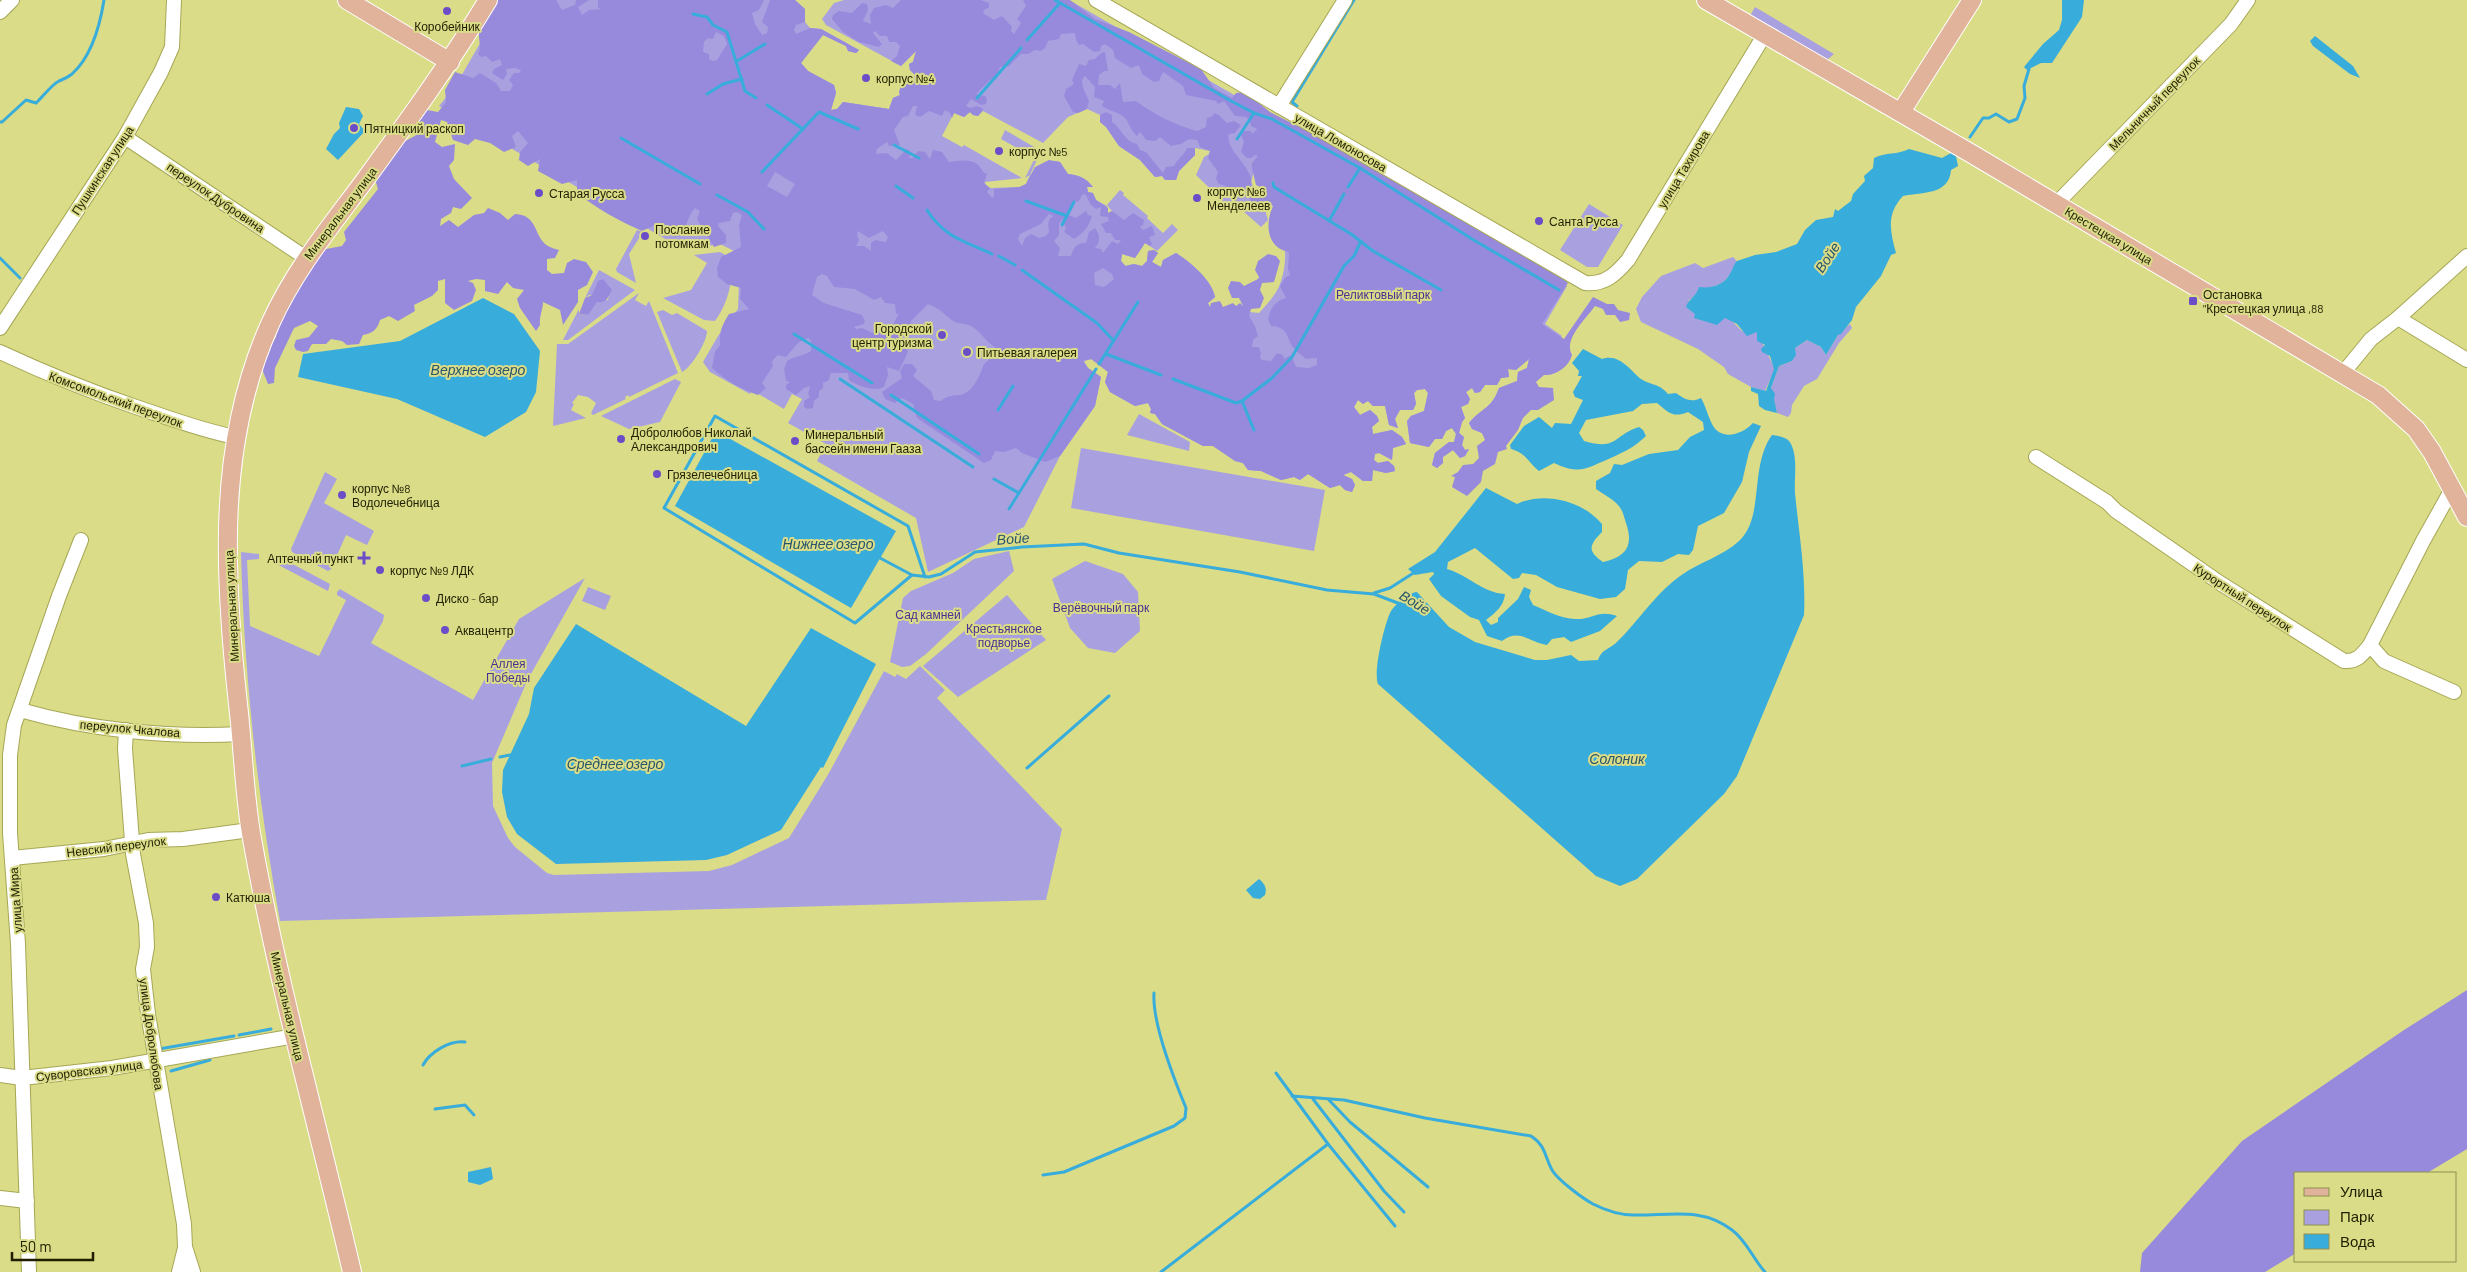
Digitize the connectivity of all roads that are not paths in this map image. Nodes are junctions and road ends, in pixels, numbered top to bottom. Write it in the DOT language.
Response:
graph roads {
  1 [pos="12,0"];
  2 [pos="174,0"];
  3 [pos="347,0"];
  4 [pos="488,0"];
  5 [pos="1096,0"];
  6 [pos="1345,0"];
  7 [pos="1706,0"];
  8 [pos="1972,0"];
  9 [pos="2248,0"];
  10 [pos="0,12"];
  11 [pos="1765,34"];
  12 [pos="445,58"];
  13 [pos="1279,106"];
  14 [pos="1901,112"];
  15 [pos="125,137"];
  16 [pos="2056,204"];
  17 [pos="2467,256"];
  18 [pos="306,258"];
  19 [pos="1585,283"];
  20 [pos="2398,318"];
  21 [pos="0,328"];
  22 [pos="0,352"];
  23 [pos="2467,360"];
  24 [pos="2343,374"];
  25 [pos="235,437"];
  26 [pos="2036,456"];
  27 [pos="2452,489"];
  28 [pos="2467,517"];
  29 [pos="81,540"];
  30 [pos="2370,645"];
  31 [pos="2454,692"];
  32 [pos="20,710"];
  33 [pos="126,730"];
  34 [pos="241,734"];
  35 [pos="250,830"];
  36 [pos="134,843"];
  37 [pos="12,858"];
  38 [pos="295,1036"];
  39 [pos="154,1062"];
  40 [pos="0,1076"];
  41 [pos="22,1078"];
  42 [pos="0,1198"];
  43 [pos="27,1201"];
  44 [pos="185,1247"];
  45 [pos="29,1272"];
  46 [pos="179,1272"];
  47 [pos="193,1272"];
  48 [pos="352,1272"];
  1 -- 10 [label="street"];
  2 -- 15 [label="street, Пушкинская улица"];
  3 -- 12 [label="main road"];
  4 -- 12 [label="main road, Минеральная улица"];
  5 -- 13 [label="street, улица Ломоносова"];
  6 -- 13 [label="street"];
  7 -- 11 [label="main road, Крестецкая улица"];
  8 -- 14 [label="main road"];
  9 -- 16 [label="street, Мельничный переулок"];
  11 -- 14 [label="main road, Крестецкая улица"];
  11 -- 19 [label="street, улица Тахирова"];
  12 -- 18 [label="main road, Минеральная улица"];
  13 -- 19 [label="street, улица Ломоносова"];
  14 -- 16 [label="main road, Крестецкая улица"];
  15 -- 18 [label="street, переулок Дубровина"];
  15 -- 21 [label="street, Пушкинская улица"];
  16 -- 24 [label="main road, Крестецкая улица"];
  17 -- 20 [label="street"];
  18 -- 25 [label="main road, Минеральная улица"];
  20 -- 23 [label="street"];
  20 -- 24 [label="street"];
  22 -- 25 [label="street, Комсомольский переулок"];
  24 -- 27 [label="main road, Крестецкая улица"];
  25 -- 34 [label="main road, Минеральная улица"];
  26 -- 30 [label="street, Курортный переулок"];
  27 -- 28 [label="main road, Крестецкая улица"];
  27 -- 30 [label="street"];
  29 -- 32 [label="street, улица Мира"];
  30 -- 31 [label="street"];
  32 -- 33 [label="street, переулок Чкалова"];
  32 -- 37 [label="street, улица Мира"];
  33 -- 34 [label="street, переулок Чкалова"];
  33 -- 36 [label="street, улица Добролюбова"];
  34 -- 35 [label="main road, Минеральная улица"];
  35 -- 36 [label="street, Невский переулок"];
  35 -- 38 [label="main road, Минеральная улица"];
  36 -- 37 [label="street, Невский переулок"];
  36 -- 39 [label="street, улица Добролюбова"];
  37 -- 41 [label="street, улица Мира"];
  38 -- 39 [label="street, Суворовская улица"];
  38 -- 48 [label="main road, Минеральная улица"];
  39 -- 41 [label="street, Суворовская улица"];
  39 -- 44 [label="street, улица Добролюбова"];
  40 -- 41 [label="street, Суворовская улица"];
  41 -- 43 [label="street, улица Мира"];
  42 -- 43 [label="street"];
  43 -- 45 [label="street, улица Мира"];
  44 -- 46 [label="street, улица Добролюбова"];
  44 -- 47 [label="street, улица Добролюбова"];
}
